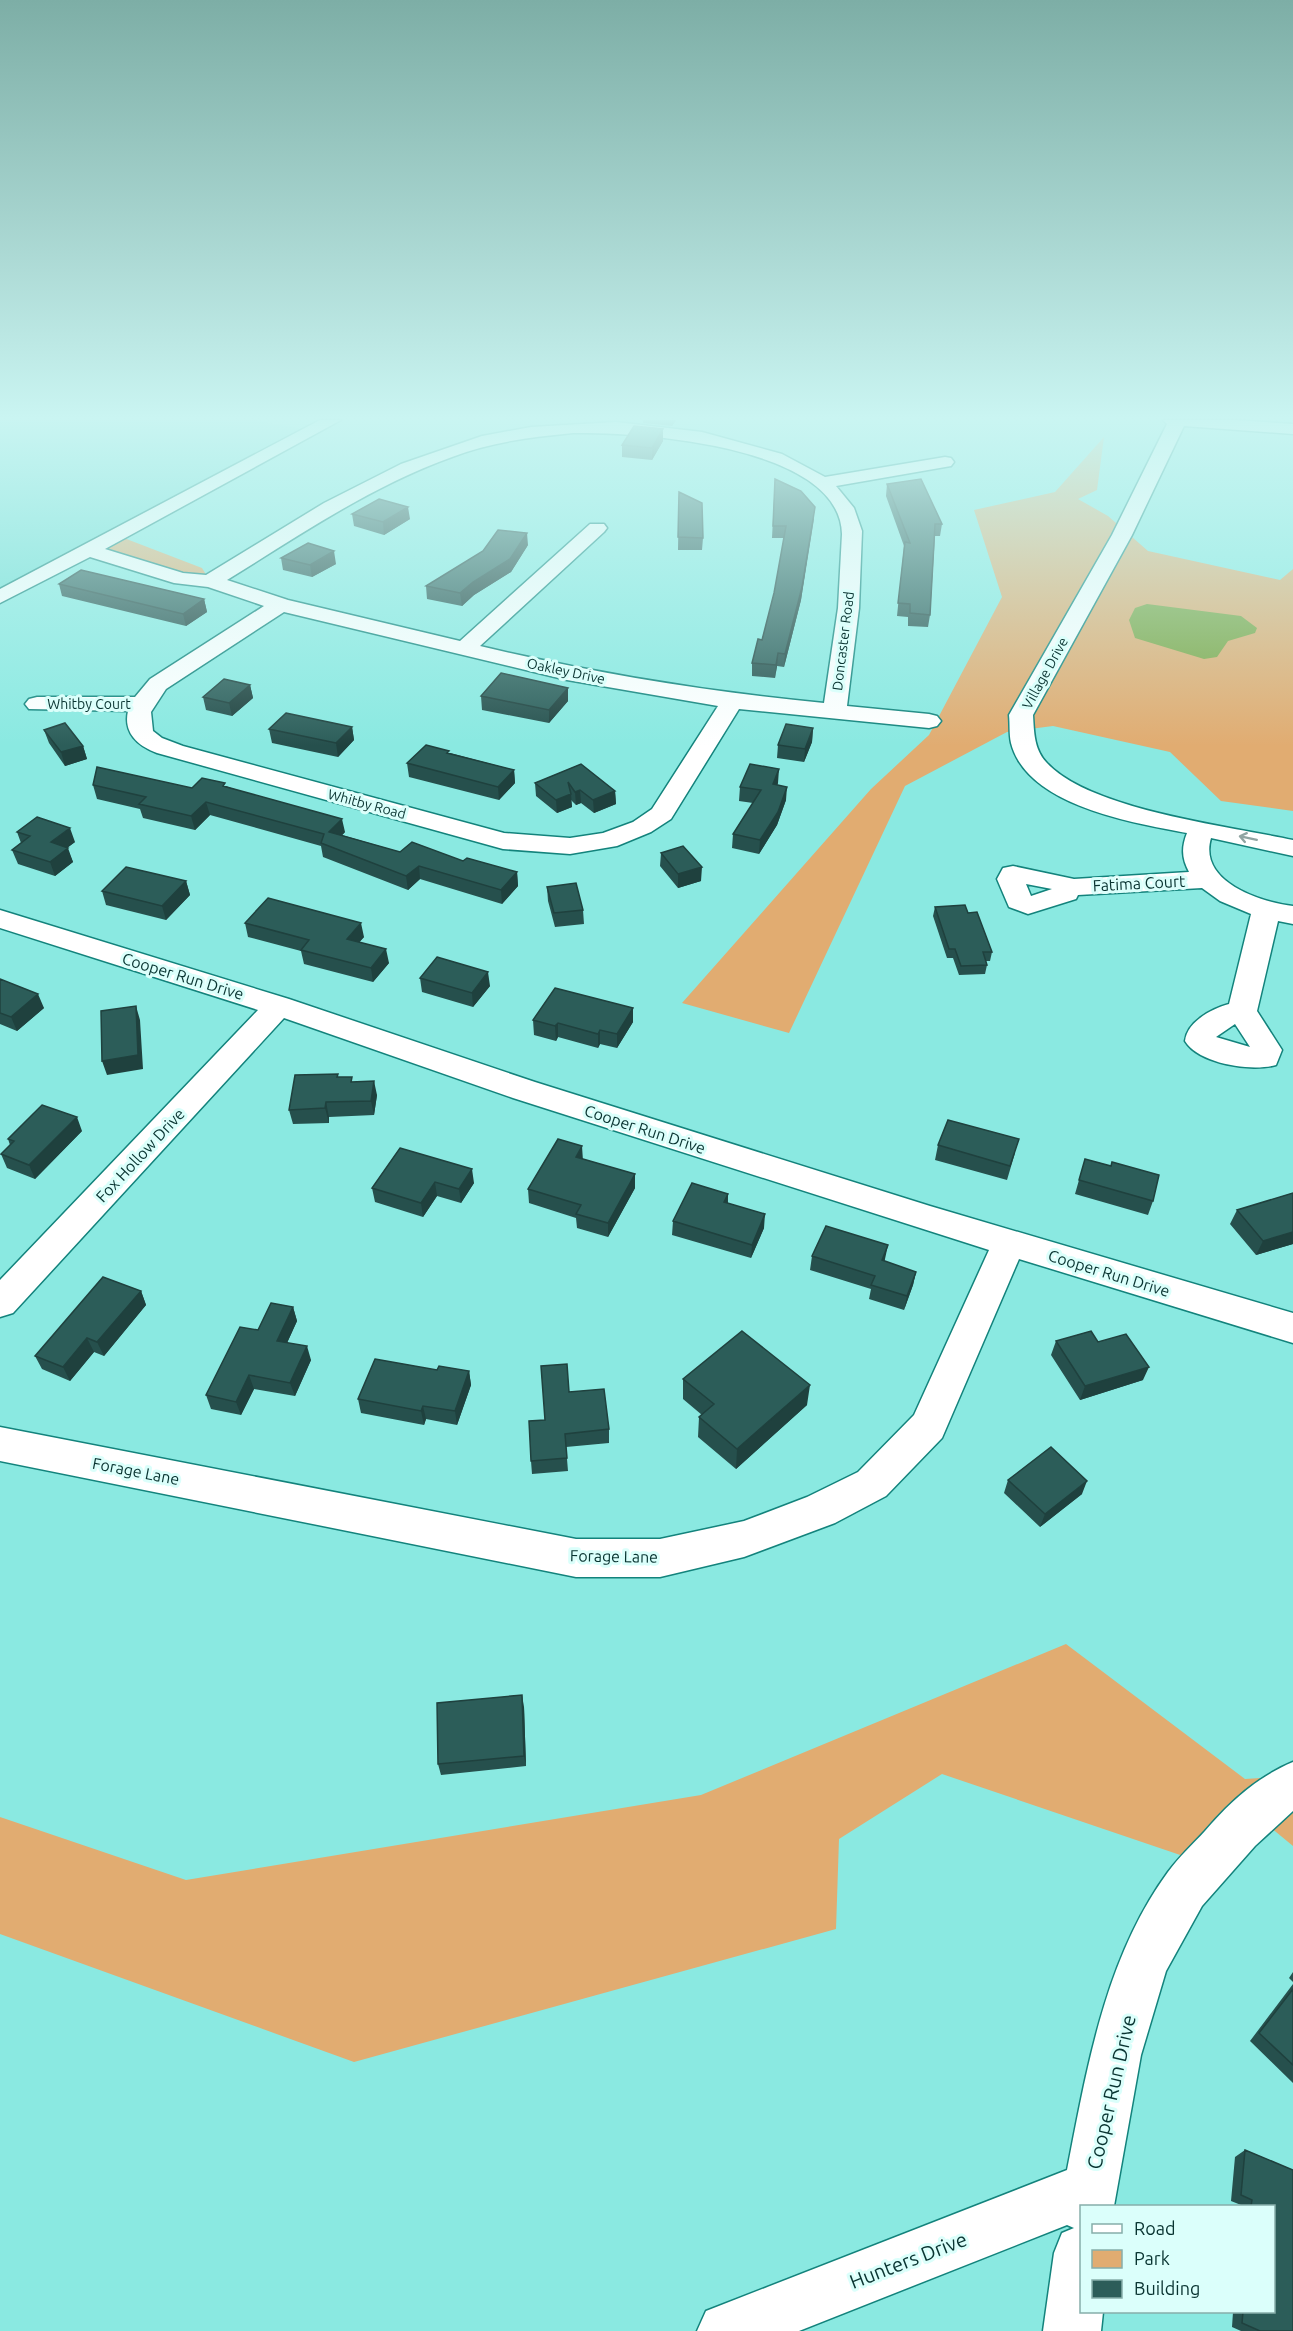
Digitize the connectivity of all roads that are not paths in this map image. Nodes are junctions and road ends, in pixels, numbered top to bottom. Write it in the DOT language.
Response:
graph roads {
  1 [pos="128,529"];
  2 [pos="301,529"];
  3 [pos="596,529"];
  4 [pos="851,529"];
  5 [pos="1125,529"];
  6 [pos="116,535"];
  7 [pos="137,543"];
  8 [pos="88,550"];
  9 [pos="159,551"];
  10 [pos="210,581"];
  11 [pos="0,597"];
  12 [pos="281,605"];
  13 [pos="466,647"];
  14 [pos="732,701"];
  15 [pos="37,704"];
  16 [pos="142,704"];
  17 [pos="834,712"];
  18 [pos="929,721"];
  19 [pos="1202,829"];
  20 [pos="1293,848"];
  21 [pos="1209,879"];
  22 [pos="1070,887"];
  23 [pos="1279,913"];
  24 [pos="0,919"];
  25 [pos="279,1006"];
  26 [pos="1242,1011"];
  27 [pos="1009,1243"];
  28 [pos="0,1303"];
  29 [pos="1293,1328"];
  30 [pos="0,1444"];
  31 [pos="1293,1785"];
  32 [pos="1088,2198"];
  33 [pos="1080,2269"];
  34 [pos="726,2331"];
  35 [pos="1072,2331"];
  1 -- 6 [label="street"];
  2 -- 10 [label="street, Doncaster Road"];
  3 -- 13 [label="street"];
  4 -- 17 [label="street, Doncaster Road"];
  5 -- 19 [label="street, Village Drive"];
  6 -- 7 [label="street"];
  6 -- 8 [label="street"];
  8 -- 10 [label="street"];
  8 -- 11 [label="street"];
  9 -- 10 [label="street"];
  10 -- 12 [label="street, Oakley Drive"];
  12 -- 13 [label="street, Oakley Drive"];
  12 -- 16 [label="street"];
  13 -- 14 [label="street, Oakley Drive"];
  14 -- 16 [label="street, Whitby Road"];
  14 -- 17 [label="street, Oakley Drive"];
  15 -- 16 [label="street, Whitby Court"];
  17 -- 18 [label="street, Oakley Drive"];
  20 -- 19 [label="street, Village Drive, one-way"];
  19 -- 21 [label="street"];
  21 -- 22 [label="street, Fatima Court"];
  21 -- 23 [label="street"];
  23 -- 26 [label="street"];
  24 -- 25 [label="street, Cooper Run Drive"];
  25 -- 27 [label="street, Cooper Run Drive"];
  25 -- 28 [label="street, Fox Hollow Drive"];
  27 -- 29 [label="street, Cooper Run Drive"];
  27 -- 30 [label="street, Forage Lane"];
  31 -- 32 [label="street, Cooper Run Drive"];
  32 -- 34 [label="street, Hunters Drive"];
  33 -- 35 [label="street"];
}
